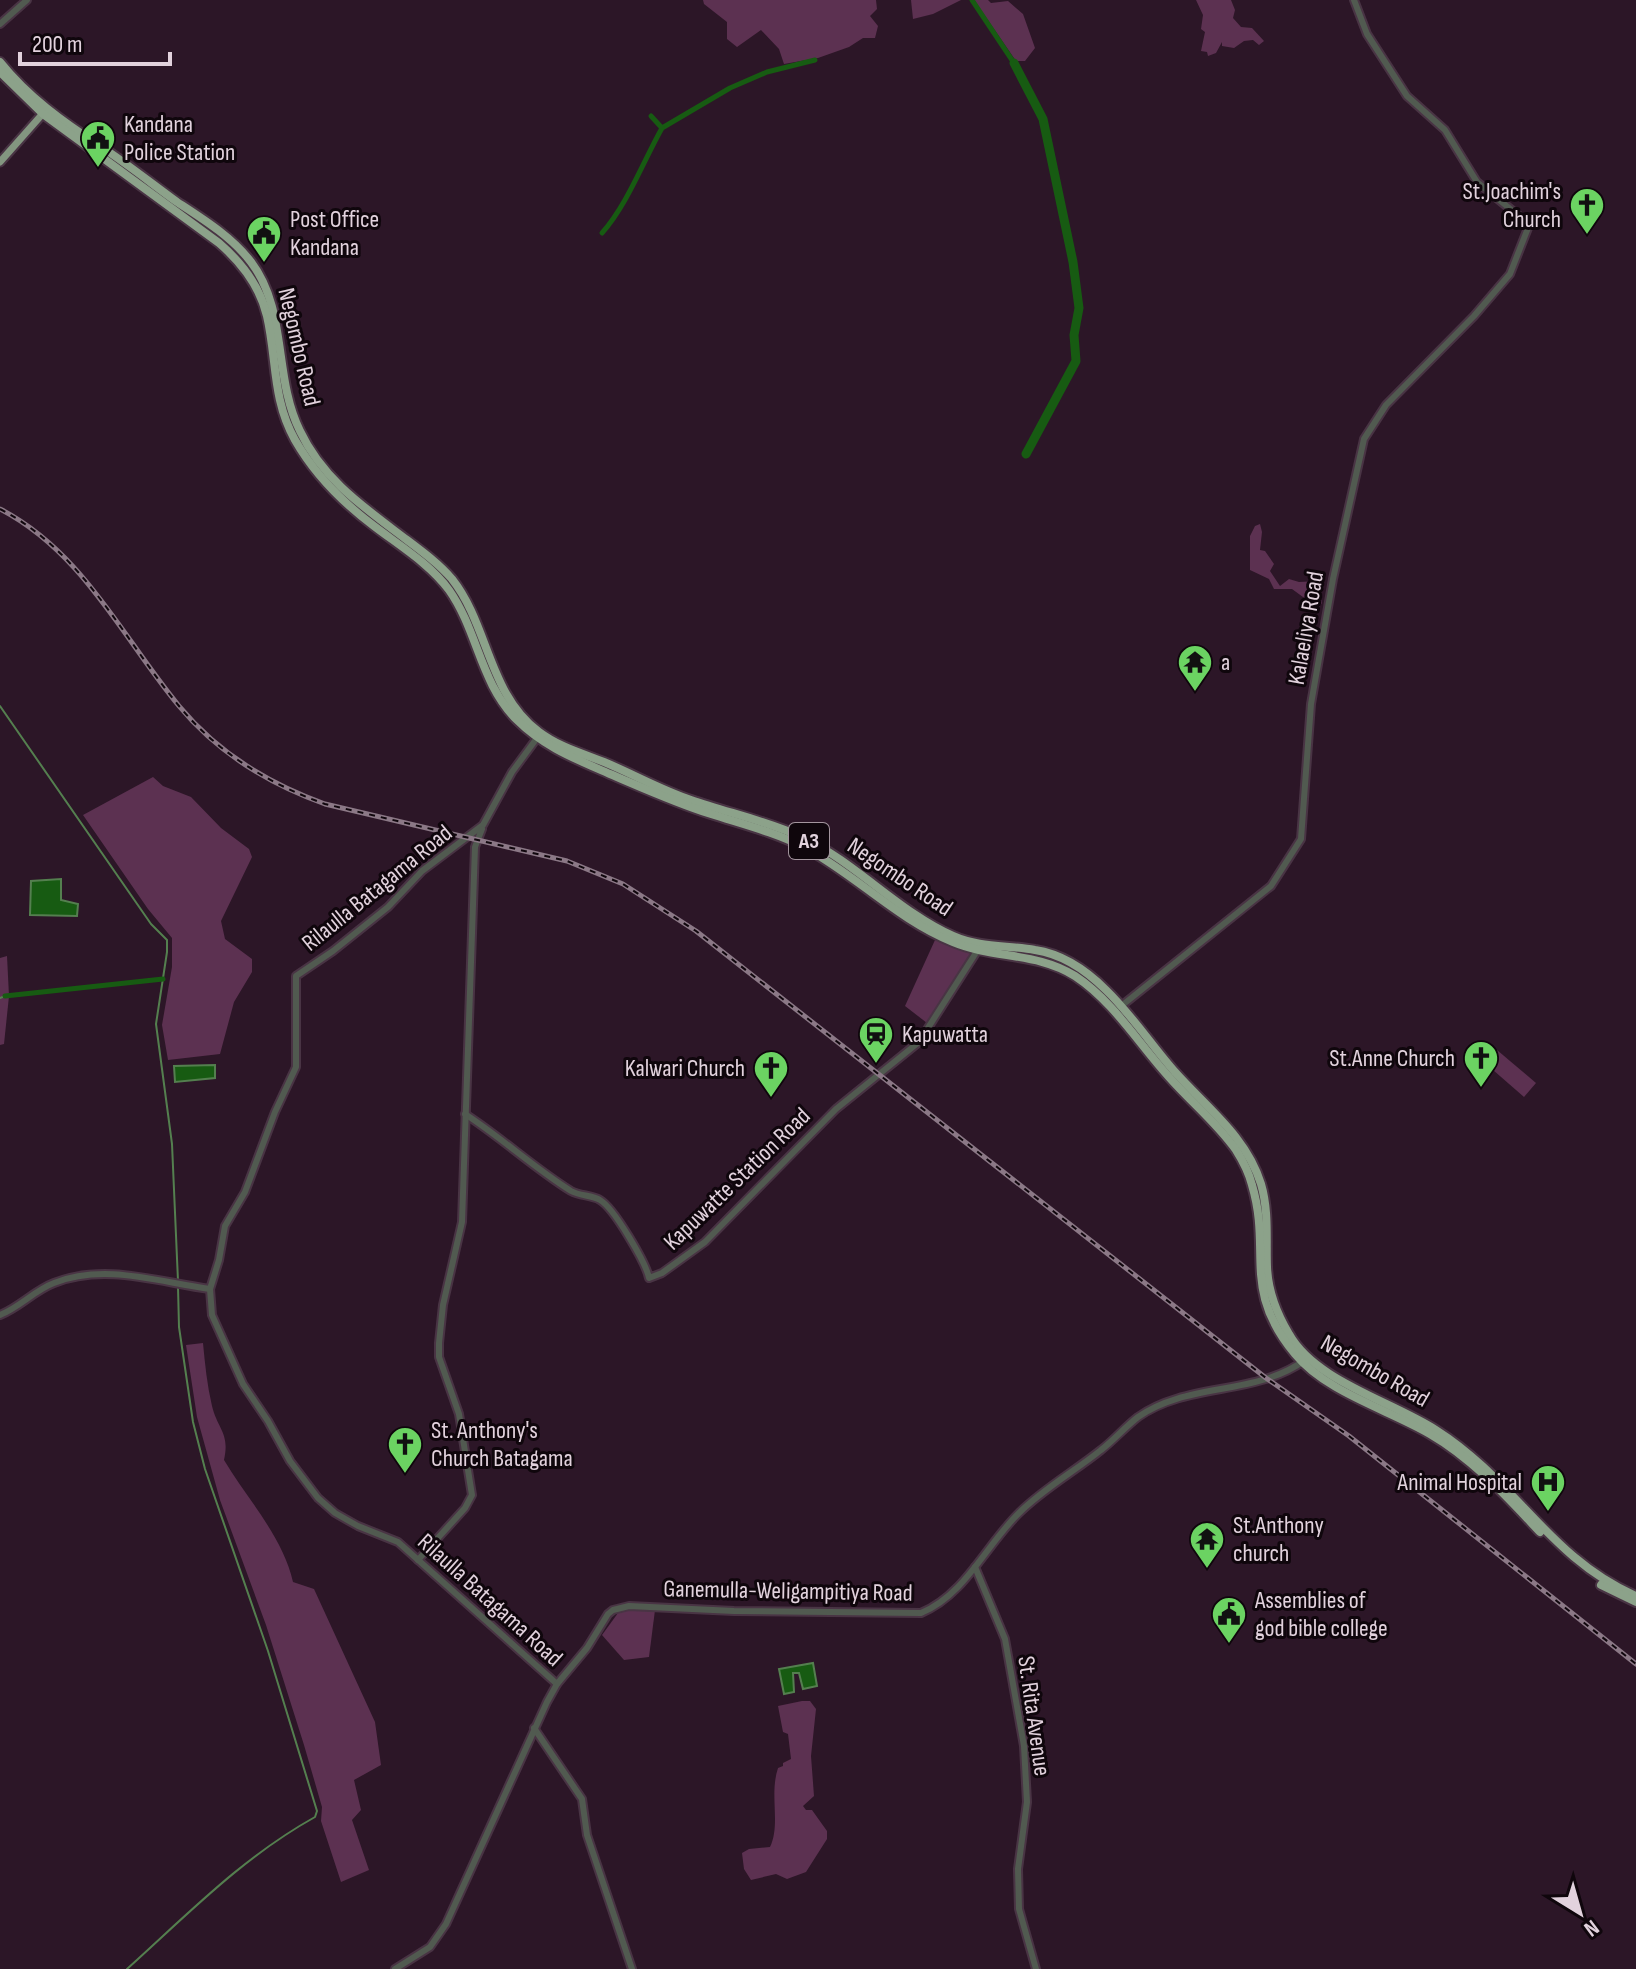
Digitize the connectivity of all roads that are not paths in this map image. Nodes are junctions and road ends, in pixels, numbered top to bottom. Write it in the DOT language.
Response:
graph roads {
  1 [pos="27,0"];
  2 [pos="1354,0"];
  3 [pos="0,24"];
  4 [pos="0,62"];
  5 [pos="0,72"];
  6 [pos="45,111"];
  7 [pos="0,162"];
  8 [pos="276,358"];
  9 [pos="537,738"];
  10 [pos="483,825"];
  11 [pos="979,947"];
  12 [pos="1118,1009"];
  13 [pos="465,1114"];
  14 [pos="210,1289"];
  15 [pos="0,1315"];
  16 [pos="1307,1362"];
  17 [pos="418,1560"];
  18 [pos="975,1567"];
  19 [pos="1636,1596"];
  20 [pos="1636,1602"];
  21 [pos="557,1684"];
  22 [pos="534,1728"];
  23 [pos="395,1969"];
  24 [pos="632,1969"];
  25 [pos="1036,1969"];
  1 -- 3 [label="street"];
  2 -- 12 [label="street, Kalaeliya Road"];
  4 -- 6 [label="highway, Negombo Road / A3"];
  5 -- 6 [label="highway, Negombo Road / A3"];
  6 -- 7 [label="main road"];
  6 -- 8 [label="highway, Negombo Road / A3"];
  8 -- 9 [label="highway, Negombo Road / A3"];
  8 -- 11 [label="highway, Negombo Road / A3"];
  9 -- 10 [label="street, Rilaulla Batagama Road"];
  9 -- 11 [label="highway, Negombo Road / A3"];
  10 -- 13 [label="street"];
  10 -- 14 [label="street, Rilaulla Batagama Road"];
  11 -- 12 [label="highway, Negombo Road / A3"];
  11 -- 13 [label="street, Kapuwatte Station Road"];
  12 -- 16 [label="highway, Negombo Road / A3"];
  13 -- 17 [label="street"];
  14 -- 15 [label="street"];
  14 -- 17 [label="street, Rilaulla Batagama Road"];
  16 -- 18 [label="street, Ganemulla-Weligampitiya Road"];
  16 -- 19 [label="highway, Negombo Road / A3"];
  16 -- 20 [label="highway, Negombo Road / A3"];
  17 -- 21 [label="street, Rilaulla Batagama Road"];
  18 -- 21 [label="street, Ganemulla-Weligampitiya Road"];
  18 -- 25 [label="street, St. Rita Avenue"];
  21 -- 22 [label="street, Ganemulla-Weligampitiya Road"];
  22 -- 23 [label="street, Ganemulla-Weligampitiya Road"];
  22 -- 24 [label="street"];
}
